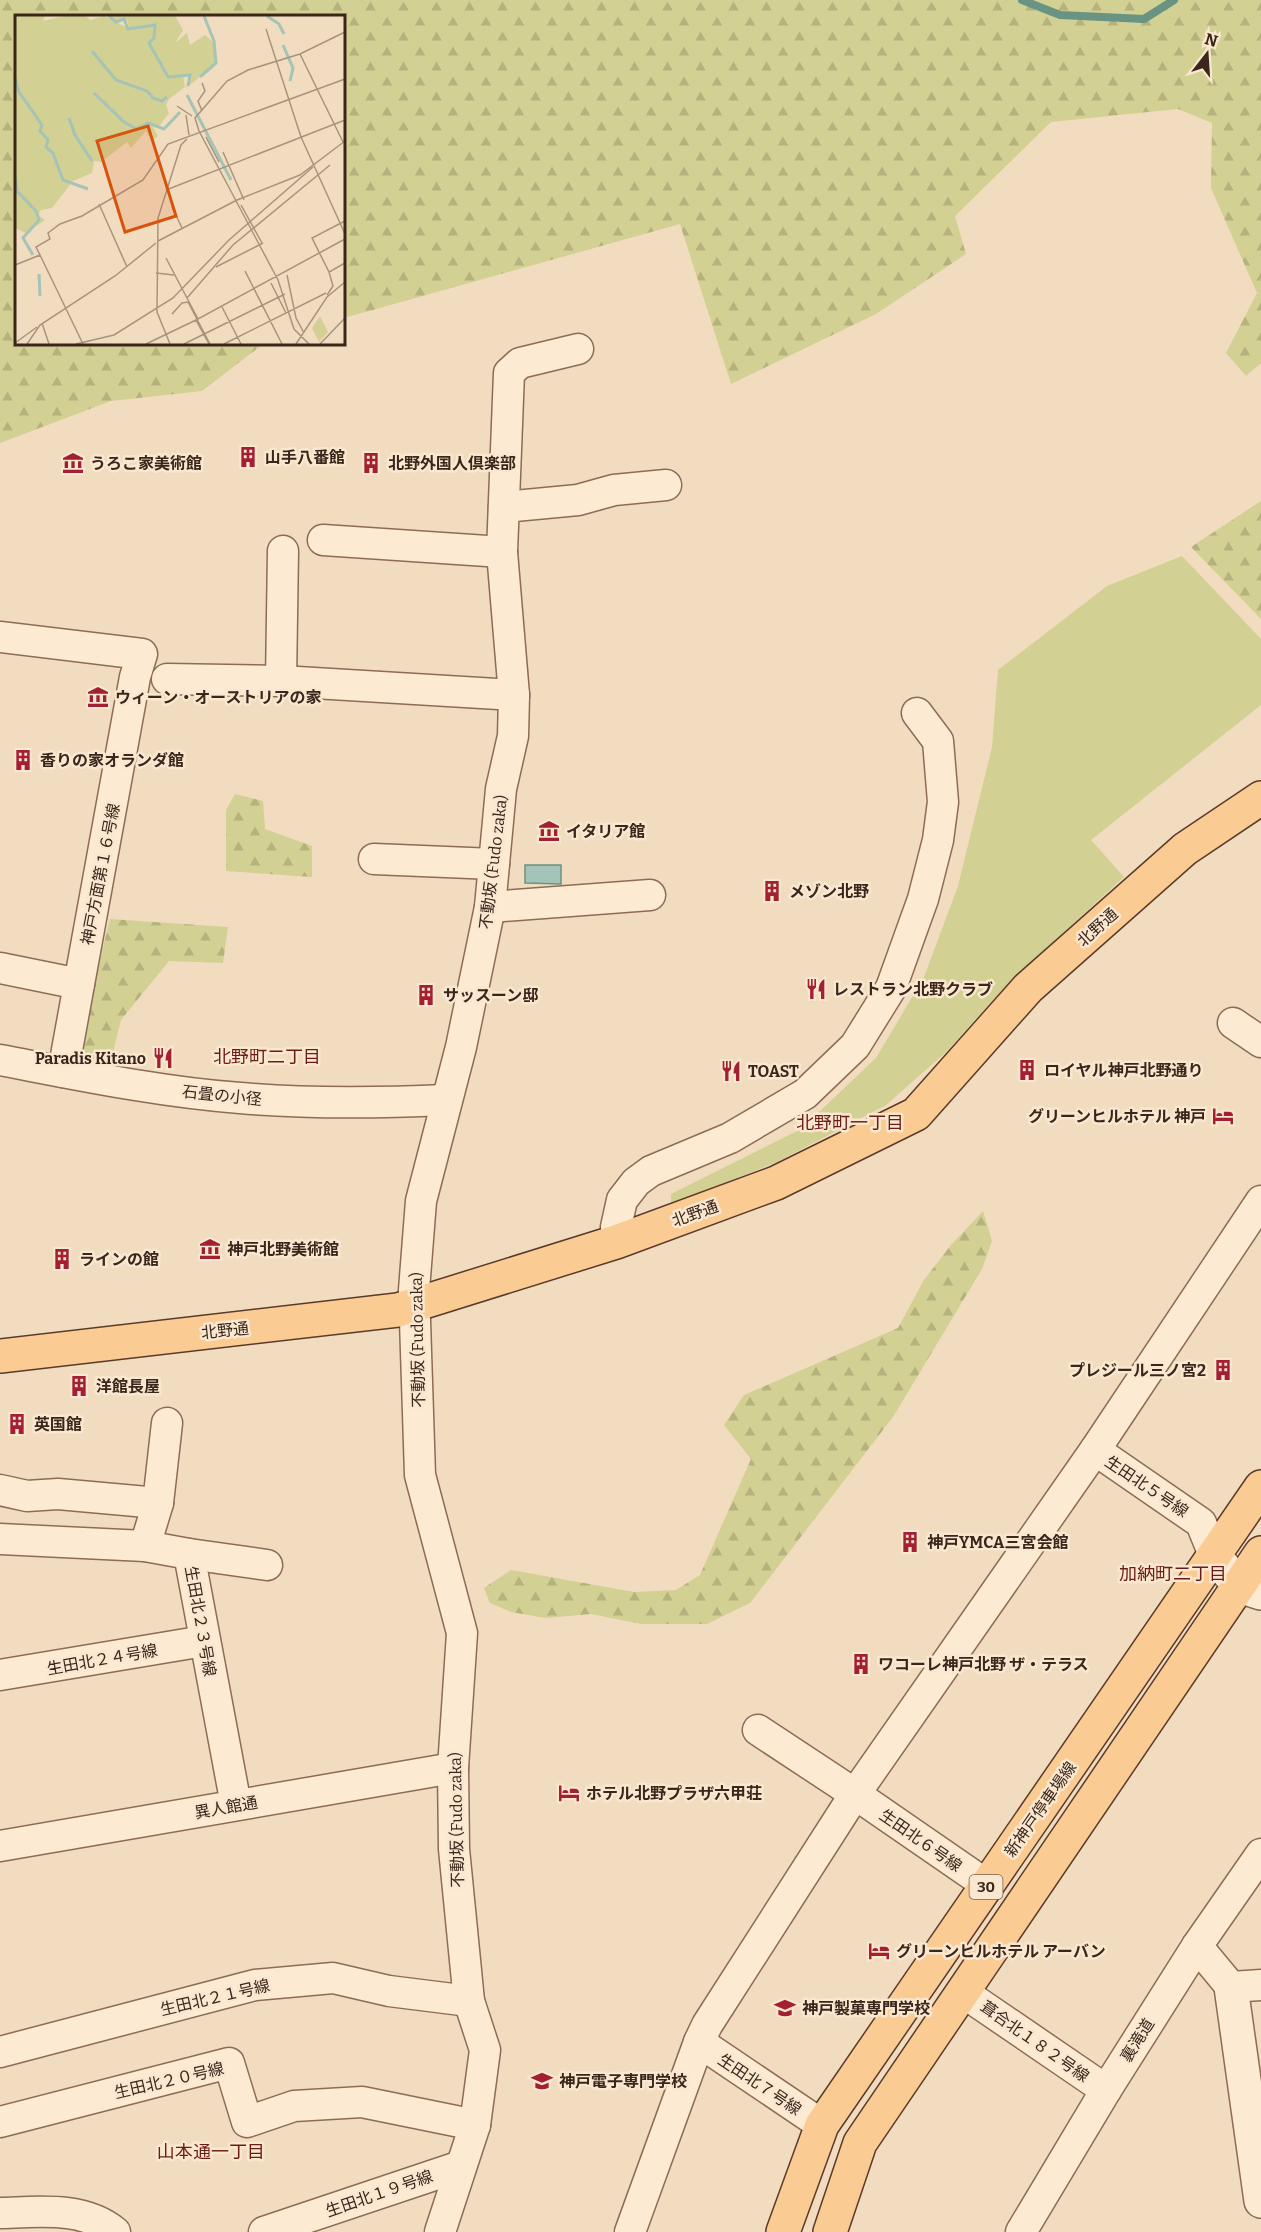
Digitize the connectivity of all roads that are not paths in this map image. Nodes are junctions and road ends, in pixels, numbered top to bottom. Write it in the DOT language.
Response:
graph roads {
  1 [pos="578,349"];
  2 [pos="666,485"];
  3 [pos="504,507"];
  4 [pos="323,540"];
  5 [pos="283,551"];
  6 [pos="502,552"];
  7 [pos="0,637"];
  8 [pos="167,678"];
  9 [pos="281,681"];
  10 [pos="514,695"];
  11 [pos="917,713"];
  12 [pos="1261,798"];
  13 [pos="374,859"];
  14 [pos="494,864"];
  15 [pos="650,895"];
  16 [pos="490,908"];
  17 [pos="0,968"];
  18 [pos="79,984"];
  19 [pos="1233,1023"];
  20 [pos="1261,1042"];
  21 [pos="0,1060"];
  22 [pos="63,1072"];
  23 [pos="446,1100"];
  24 [pos="1261,1201"];
  25 [pos="616,1242"];
  26 [pos="413,1305"];
  27 [pos="0,1356"];
  28 [pos="167,1423"];
  29 [pos="1095,1450"];
  30 [pos="1261,1487"];
  31 [pos="0,1490"];
  32 [pos="158,1503"];
  33 [pos="0,1539"];
  34 [pos="145,1546"];
  35 [pos="1261,1553"];
  36 [pos="189,1554"];
  37 [pos="1214,1555"];
  38 [pos="267,1565"];
  39 [pos="1250,1590"];
  40 [pos="204,1641"];
  41 [pos="0,1675"];
  42 [pos="758,1730"];
  43 [pos="453,1768"];
  44 [pos="855,1794"];
  45 [pos="236,1805"];
  46 [pos="0,1846"];
  47 [pos="1261,1854"];
  48 [pos="987,1885"];
  49 [pos="1197,1946"];
  50 [pos="1246,1986"];
  51 [pos="964,1993"];
  52 [pos="469,2001"];
  53 [pos="699,2042"];
  54 [pos="0,2052"];
  55 [pos="1252,2073"];
  56 [pos="1106,2090"];
  57 [pos="0,2122"];
  58 [pos="822,2125"];
  59 [pos="475,2126"];
  60 [pos="1257,2146"];
  61 [pos="461,2166"];
  62 [pos="1261,2201"];
  63 [pos="0,2212"];
  64 [pos="280,2229"];
  65 [pos="5,2232"];
  66 [pos="115,2232"];
  67 [pos="440,2232"];
  68 [pos="630,2232"];
  69 [pos="783,2232"];
  70 [pos="830,2232"];
  71 [pos="1021,2232"];
  1 -- 3 [label="street, 不動坂 (Fudo zaka)"];
  2 -- 3 [label="street"];
  3 -- 6 [label="street, 不動坂 (Fudo zaka)"];
  4 -- 6 [label="street"];
  5 -- 9 [label="street"];
  6 -- 10 [label="street, 不動坂 (Fudo zaka)"];
  7 -- 18 [label="street, 神戸方面第１６号線"];
  8 -- 9 [label="street"];
  9 -- 10 [label="street"];
  10 -- 14 [label="street, 不動坂 (Fudo zaka)"];
  11 -- 25 [label="street"];
  12 -- 25 [label="main road, 北野通"];
  13 -- 14 [label="street"];
  14 -- 16 [label="street, 不動坂 (Fudo zaka)"];
  15 -- 16 [label="street"];
  16 -- 23 [label="street, 不動坂 (Fudo zaka)"];
  17 -- 18 [label="street"];
  18 -- 22 [label="street, 神戸方面第１６号線"];
  19 -- 20 [label="street"];
  21 -- 22 [label="street, 石畳の小径"];
  22 -- 23 [label="street, 石畳の小径"];
  23 -- 26 [label="street, 不動坂 (Fudo zaka)"];
  24 -- 29 [label="street"];
  25 -- 26 [label="main road, 北野通"];
  26 -- 27 [label="main road, 北野通"];
  26 -- 43 [label="street, 不動坂 (Fudo zaka)"];
  28 -- 32 [label="street"];
  29 -- 37 [label="street, 生田北５号線"];
  29 -- 44 [label="street"];
  30 -- 37 [label="main road, 新神戸停車場線 / 30"];
  31 -- 32 [label="street"];
  32 -- 34 [label="street"];
  33 -- 34 [label="street, 生田北２３号線"];
  34 -- 36 [label="street, 生田北２３号線"];
  35 -- 39 [label="main road, 30"];
  36 -- 38 [label="street"];
  36 -- 40 [label="street, 生田北２３号線"];
  37 -- 39 [label="street"];
  37 -- 48 [label="main road, 新神戸停車場線 / 30"];
  39 -- 51 [label="main road, 30"];
  40 -- 41 [label="street, 生田北２４号線"];
  40 -- 45 [label="street, 生田北２３号線"];
  42 -- 44 [label="street, 生田北６号線"];
  43 -- 45 [label="street, 異人館通"];
  43 -- 52 [label="street, 不動坂 (Fudo zaka)"];
  44 -- 48 [label="street, 生田北６号線"];
  44 -- 53 [label="street"];
  45 -- 46 [label="street, 異人館通"];
  47 -- 49 [label="street, 裏滝道"];
  48 -- 58 [label="main road, 新神戸停車場線 / 30"];
  49 -- 50 [label="street"];
  49 -- 56 [label="street, 裏滝道"];
  50 -- 55 [label="street"];
  51 -- 56 [label="street, 葺合北１８２号線"];
  51 -- 70 [label="main road, 30"];
  52 -- 54 [label="street, 生田北２１号線"];
  52 -- 59 [label="street, 不動坂 (Fudo zaka)"];
  53 -- 58 [label="street, 生田北７号線"];
  53 -- 68 [label="street"];
  55 -- 60 [label="street"];
  56 -- 71 [label="street, 裏滝道"];
  57 -- 59 [label="street, 生田北２０号線"];
  58 -- 69 [label="main road, 新神戸停車場線 / 30"];
  59 -- 61 [label="street, 不動坂 (Fudo zaka)"];
  60 -- 62 [label="street"];
  61 -- 64 [label="street, 生田北１９号線"];
  61 -- 67 [label="street, 不動坂 (Fudo zaka)"];
  63 -- 65 [label="street"];
  63 -- 66 [label="street"];
}
